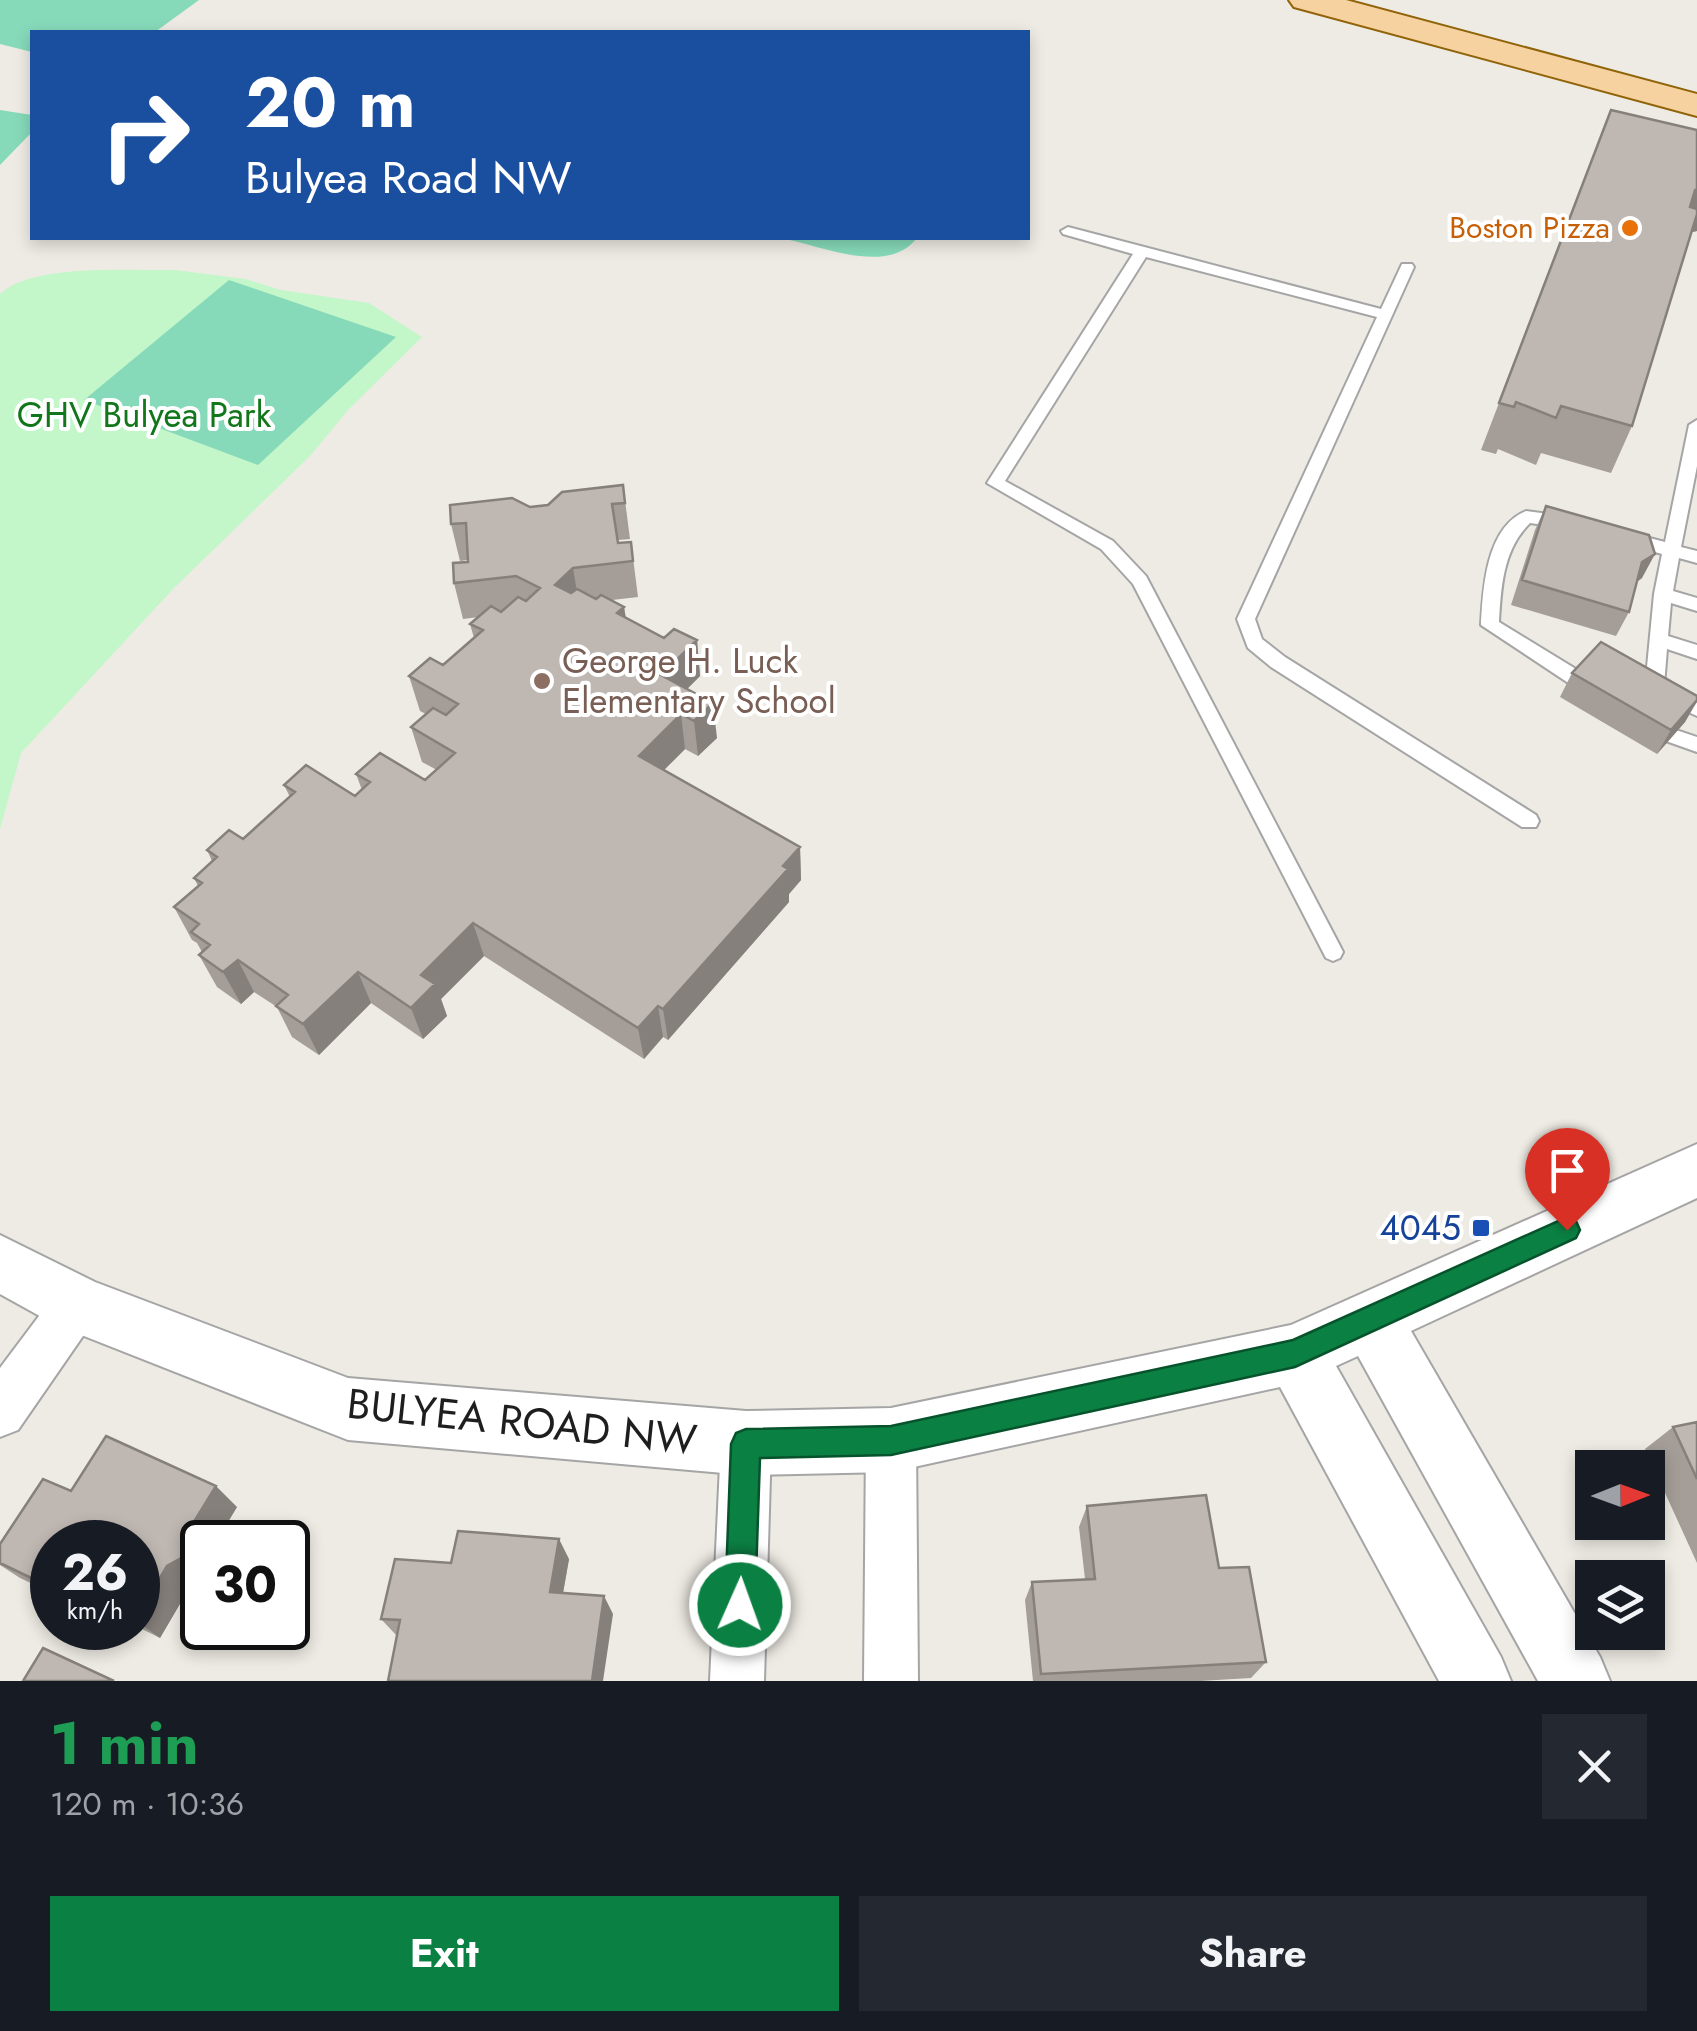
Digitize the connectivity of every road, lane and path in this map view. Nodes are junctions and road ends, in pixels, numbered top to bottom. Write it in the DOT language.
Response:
graph roads {
  1 [pos="1306,0"];
  2 [pos="1697,105"];
  3 [pos="1068,231"];
  4 [pos="1142,252"];
  5 [pos="1406,268"];
  6 [pos="1386,314"];
  7 [pos="1697,425"];
  8 [pos="1692,475"];
  9 [pos="1672,550"];
  10 [pos="1697,557"];
  11 [pos="1663,594"];
  12 [pos="1697,605"];
  13 [pos="1659,640"];
  14 [pos="1697,652"];
  15 [pos="1577,678"];
  16 [pos="1697,708"];
  17 [pos="1672,736"];
  18 [pos="1697,745"];
  19 [pos="1529,821"];
  20 [pos="1332,952"];
  21 [pos="1697,1170"];
  22 [pos="0,1263"];
  23 [pos="77,1304"];
  24 [pos="1370,1320"];
  25 [pos="1295,1354"];
  26 [pos="0,1412"];
  27 [pos="891,1440"];
  28 [pos="746,1444"];
  29 [pos="737,1681"];
  30 [pos="891,1681"];
  31 [pos="1478,1681"];
  32 [pos="1576,1681"];
  1 -- 2 [label="main road"];
  3 -- 4 [label="lane"];
  4 -- 6 [label="lane"];
  4 -- 20 [label="lane"];
  5 -- 6 [label="lane"];
  6 -- 19 [label="lane"];
  7 -- 8 [label="lane"];
  8 -- 9 [label="lane"];
  9 -- 10 [label="lane"];
  9 -- 11 [label="lane"];
  9 -- 15 [label="lane"];
  11 -- 12 [label="lane"];
  11 -- 13 [label="lane"];
  13 -- 14 [label="lane"];
  13 -- 16 [label="lane"];
  17 -- 18 [label="lane"];
  21 -- 24 [label="street, BULYEA ROAD NW"];
  22 -- 23 [label="street, BULYEA ROAD NW"];
  23 -- 26 [label="street"];
  23 -- 28 [label="street, BULYEA ROAD NW"];
  24 -- 25 [label="street, BULYEA ROAD NW"];
  24 -- 32 [label="street"];
  25 -- 27 [label="street, BULYEA ROAD NW"];
  25 -- 31 [label="street"];
  27 -- 28 [label="street, BULYEA ROAD NW"];
  27 -- 30 [label="street"];
  28 -- 29 [label="street, BULYEA ROAD NW"];
}
